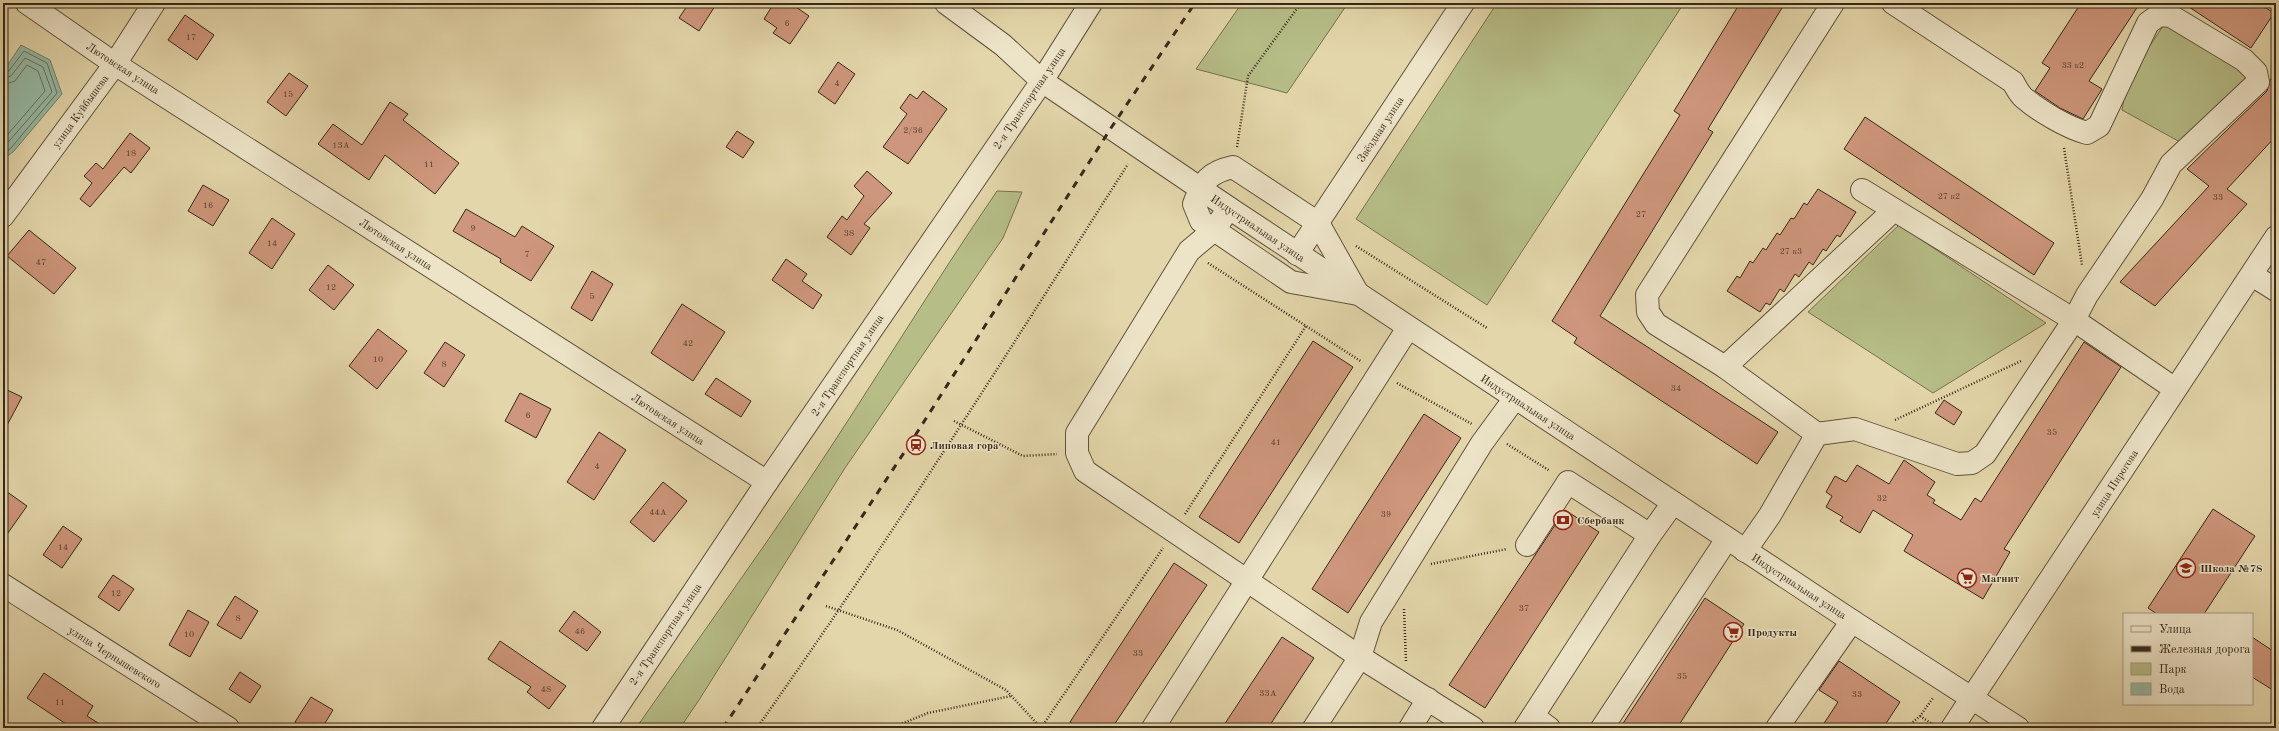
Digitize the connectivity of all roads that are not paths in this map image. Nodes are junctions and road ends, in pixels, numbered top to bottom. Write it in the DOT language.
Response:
graph roads {
  1 [pos="27,3"];
  2 [pos="154,3"];
  3 [pos="946,3"];
  4 [pos="1091,3"];
  5 [pos="1463,3"];
  6 [pos="1833,3"];
  7 [pos="1893,3"];
  8 [pos="115,64"];
  9 [pos="1042,81"];
  10 [pos="1199,188"];
  11 [pos="1862,190"];
  12 [pos="1229,208"];
  13 [pos="1894,210"];
  14 [pos="3,216"];
  15 [pos="1318,223"];
  16 [pos="1214,230"];
  17 [pos="2276,237"];
  18 [pos="1297,254"];
  19 [pos="2252,275"];
  20 [pos="2276,290"];
  21 [pos="1358,294"];
  22 [pos="2074,320"];
  23 [pos="1408,328"];
  24 [pos="1725,366"];
  25 [pos="2175,389"];
  26 [pos="1514,398"];
  27 [pos="1817,434"];
  28 [pos="766,482"];
  29 [pos="1673,503"];
  30 [pos="1650,534"];
  31 [pos="1727,539"];
  32 [pos="1527,545"];
  33 [pos="1745,551"];
  34 [pos="1248,580"];
  35 [pos="7,595"];
  36 [pos="1852,621"];
  37 [pos="1360,657"];
  38 [pos="1970,698"];
  39 [pos="1428,699"];
  40 [pos="1536,724"];
  41 [pos="1943,727"];
  42 [pos="228,728"];
  43 [pos="603,728"];
  44 [pos="1153,728"];
  45 [pos="1314,728"];
  46 [pos="1410,728"];
  47 [pos="1473,728"];
  48 [pos="1602,728"];
  49 [pos="1777,728"];
  50 [pos="2018,728"];
  1 -- 8 [label="street, Лютовская улица"];
  2 -- 8 [label="street, улица Куйбышева"];
  3 -- 9 [label="street, Индустриальная улица"];
  4 -- 9 [label="street, 2-я Транспортная улица"];
  5 -- 15 [label="street, Звёздная улица"];
  6 -- 24 [label="street"];
  7 -- 22 [label="street"];
  8 -- 14 [label="street, улица Куйбышева"];
  8 -- 28 [label="street, Лютовская улица"];
  9 -- 10 [label="street, Индустриальная улица"];
  9 -- 28 [label="street, 2-я Транспортная улица"];
  10 -- 12 [label="street, Индустриальная улица"];
  10 -- 15 [label="street"];
  10 -- 16 [label="street"];
  11 -- 13 [label="street"];
  12 -- 16 [label="street"];
  12 -- 18 [label="street, Индустриальная улица"];
  13 -- 22 [label="street"];
  13 -- 24 [label="street"];
  15 -- 18 [label="street, Звёздная улица"];
  15 -- 21 [label="street"];
  16 -- 21 [label="street"];
  16 -- 34 [label="street"];
  17 -- 19 [label="street, улица Пирогова"];
  18 -- 21 [label="street, Индустриальная улица"];
  19 -- 20 [label="street"];
  19 -- 25 [label="street, улица Пирогова"];
  21 -- 23 [label="street, Индустриальная улица"];
  22 -- 25 [label="street"];
  22 -- 27 [label="street"];
  23 -- 26 [label="street, Индустриальная улица"];
  23 -- 34 [label="street"];
  24 -- 27 [label="street"];
  25 -- 38 [label="street, улица Пирогова"];
  26 -- 29 [label="street, Индустриальная улица"];
  26 -- 37 [label="street"];
  27 -- 33 [label="street"];
  28 -- 43 [label="street, 2-я Транспортная улица"];
  29 -- 30 [label="street"];
  29 -- 31 [label="street, Индустриальная улица"];
  30 -- 32 [label="street"];
  30 -- 40 [label="street"];
  31 -- 33 [label="street, Индустриальная улица"];
  31 -- 48 [label="street"];
  33 -- 36 [label="street, Индустриальная улица"];
  34 -- 37 [label="street"];
  34 -- 44 [label="street"];
  35 -- 42 [label="street, улица Чернышевского"];
  36 -- 38 [label="street, Индустриальная улица"];
  36 -- 49 [label="street"];
  37 -- 39 [label="street"];
  37 -- 45 [label="street"];
  38 -- 41 [label="street, улица Пирогова"];
  38 -- 50 [label="street, Индустриальная улица"];
  39 -- 46 [label="street"];
  39 -- 47 [label="street"];
}
